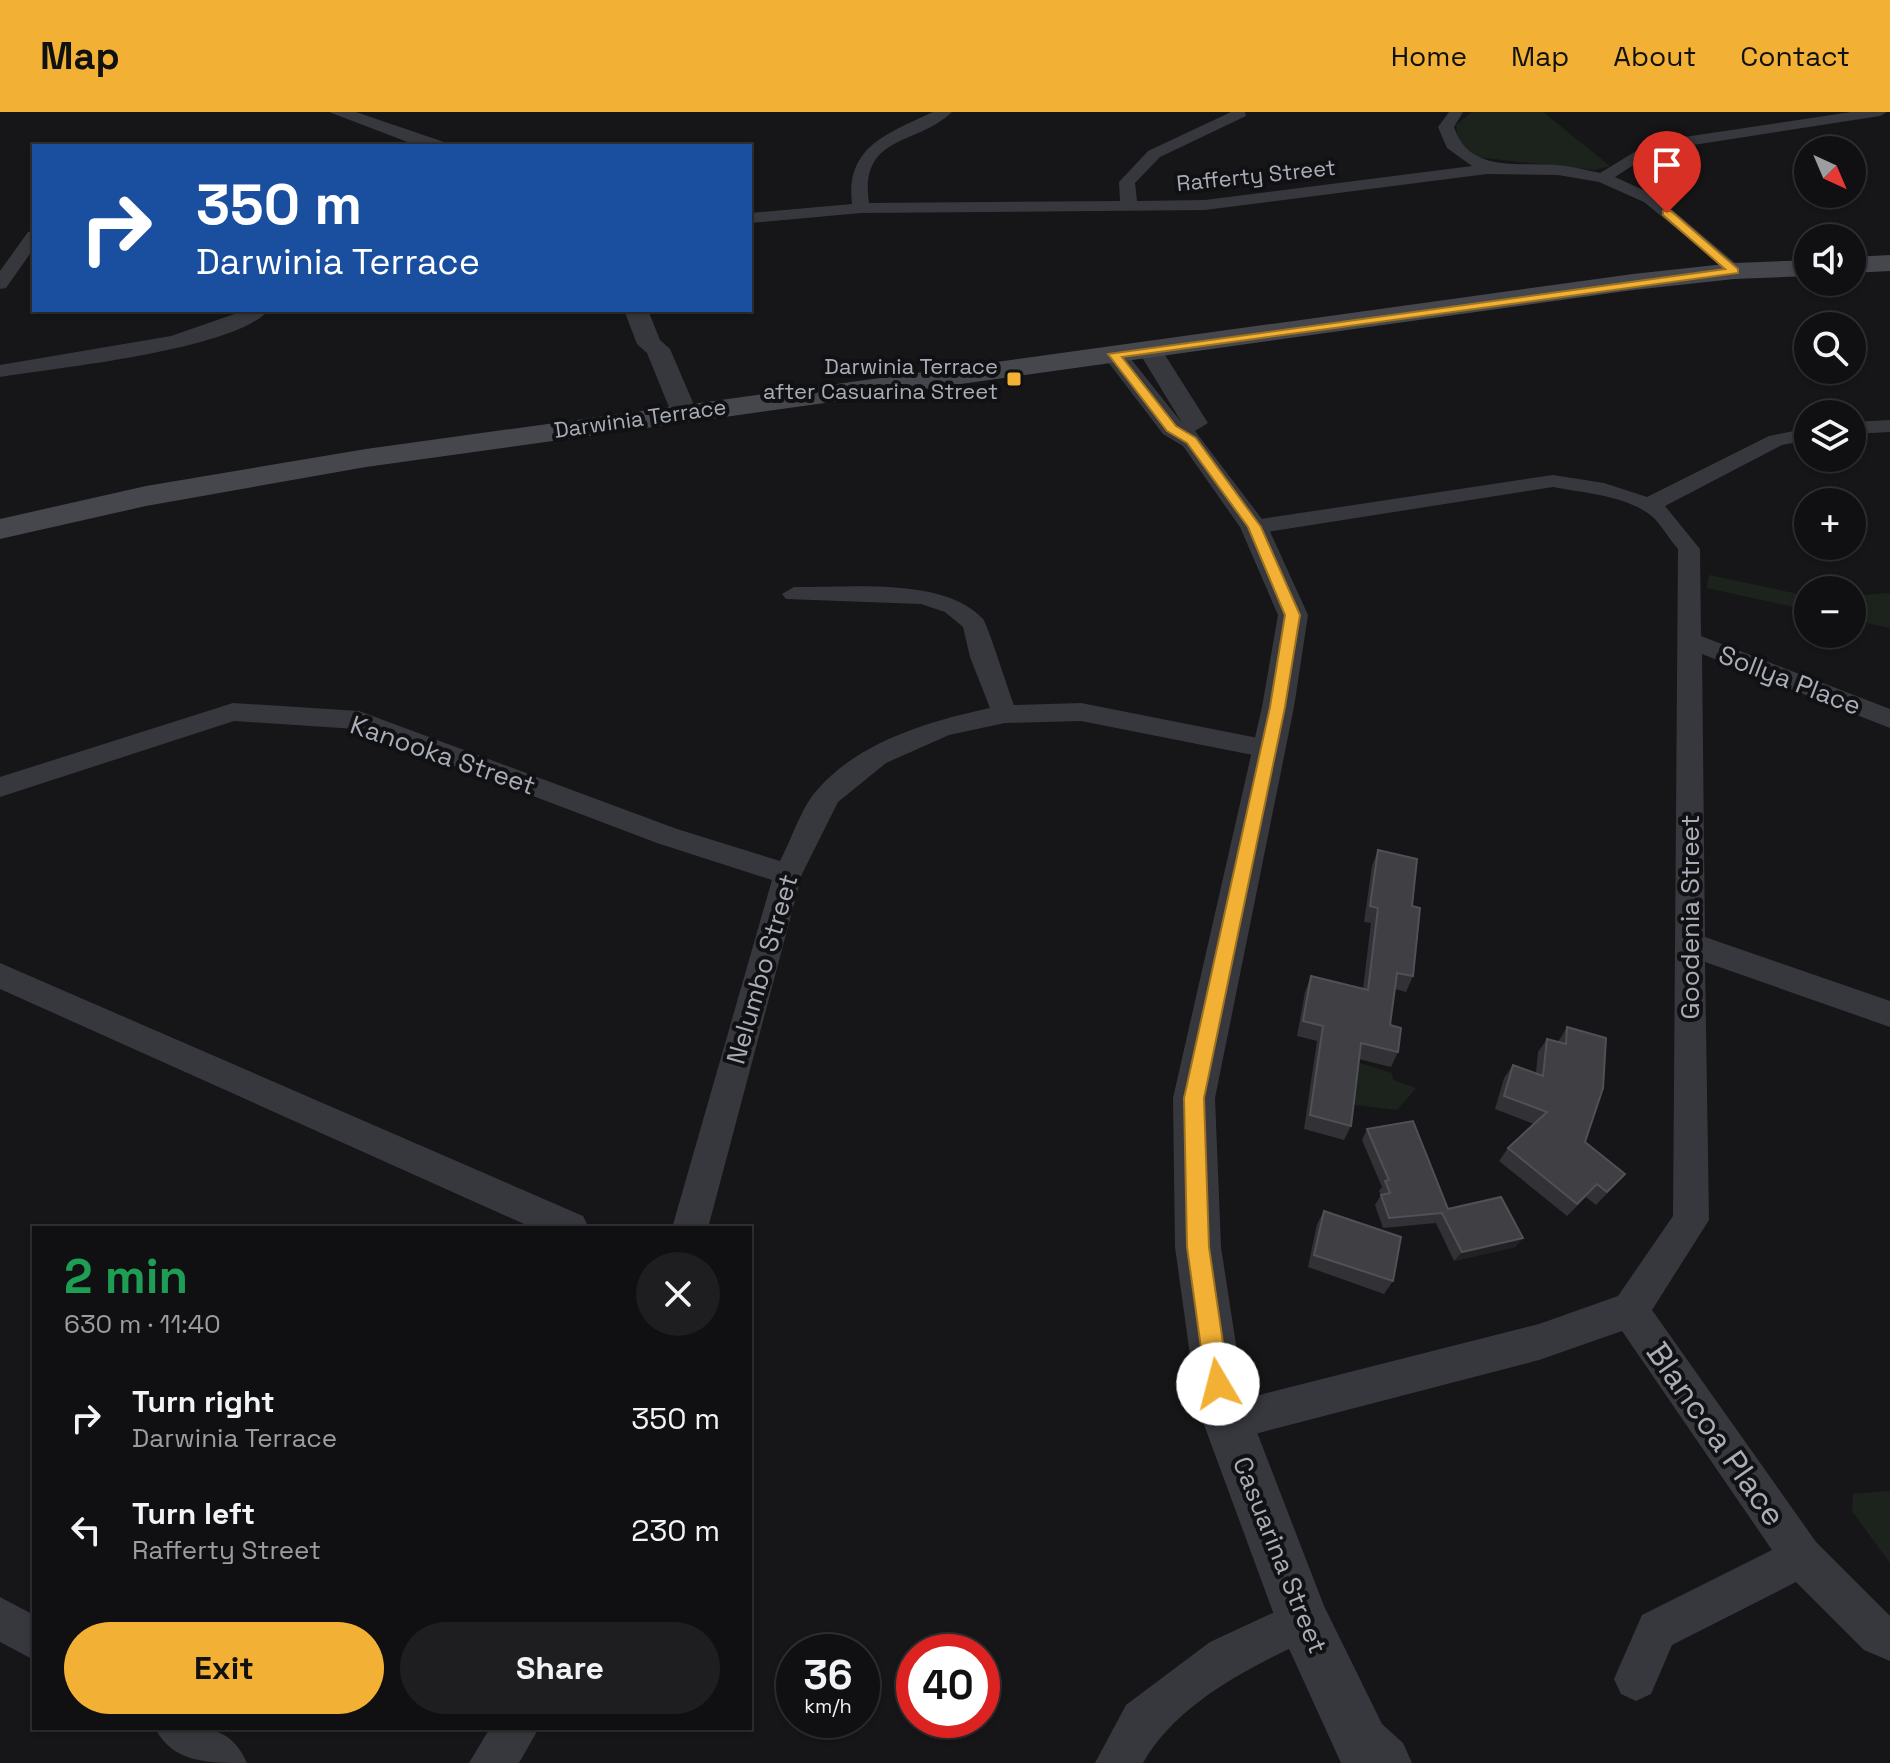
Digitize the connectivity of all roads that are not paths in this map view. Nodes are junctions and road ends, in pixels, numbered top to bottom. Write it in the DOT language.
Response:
graph roads {
  1 [pos="338,112"];
  2 [pos="945,112"];
  3 [pos="1218,112"];
  4 [pos="1238,112"];
  5 [pos="1456,112"];
  6 [pos="1880,112"];
  7 [pos="425,144"];
  8 [pos="1154,154"];
  9 [pos="1487,169"];
  10 [pos="1603,178"];
  11 [pos="1129,207"];
  12 [pos="861,208"];
  13 [pos="752,218"];
  14 [pos="32,239"];
  15 [pos="1890,263"];
  16 [pos="1866,264"];
  17 [pos="1794,269"];
  18 [pos="1734,271"];
  19 [pos="0,284"];
  20 [pos="256,312"];
  21 [pos="637,312"];
  22 [pos="1149,349"];
  23 [pos="1114,354"];
  24 [pos="0,371"];
  25 [pos="670,414"];
  26 [pos="1890,426"];
  27 [pos="1866,427"];
  28 [pos="1794,437"];
  29 [pos="1192,440"];
  30 [pos="1649,505"];
  31 [pos="1254,527"];
  32 [pos="0,529"];
  33 [pos="794,594"];
  34 [pos="1689,640"];
  35 [pos="1005,714"];
  36 [pos="1890,719"];
  37 [pos="1268,749"];
  38 [pos="0,787"];
  39 [pos="788,874"];
  40 [pos="1690,944"];
  41 [pos="0,975"];
  42 [pos="1890,1014"];
  43 [pos="566,1226"];
  44 [pos="691,1226"];
  45 [pos="1630,1310"];
  46 [pos="1228,1422"];
  47 [pos="1801,1557"];
  48 [pos="0,1618"];
  49 [pos="1303,1620"];
  50 [pos="32,1638"];
  51 [pos="1890,1640"];
  52 [pos="1636,1679"];
  53 [pos="180,1730"];
  54 [pos="516,1730"];
  55 [pos="1368,1757"];
  56 [pos="224,1763"];
  57 [pos="492,1763"];
  58 [pos="1118,1763"];
  1 -- 7 [label="street"];
  2 -- 12 [label="street"];
  3 -- 8 [label="street"];
  4 -- 8 [label="street"];
  5 -- 9 [label="street"];
  6 -- 10 [label="street"];
  8 -- 11 [label="street"];
  9 -- 10 [label="street, Rafferty Street"];
  9 -- 11 [label="street, Rafferty Street"];
  10 -- 18 [label="street, Rafferty Street"];
  11 -- 12 [label="street, Rafferty Street"];
  12 -- 13 [label="street, Rafferty Street"];
  14 -- 19 [label="street"];
  15 -- 16 [label="main road"];
  17 -- 18 [label="main road, Darwinia Terrace"];
  18 -- 22 [label="main road, Darwinia Terrace"];
  20 -- 24 [label="street"];
  21 -- 25 [label="street"];
  22 -- 23 [label="main road, Darwinia Terrace"];
  22 -- 29 [label="street, Casuarina Street"];
  23 -- 25 [label="main road, Darwinia Terrace"];
  23 -- 29 [label="street, Casuarina Street"];
  25 -- 32 [label="main road, Darwinia Terrace"];
  26 -- 27 [label="street"];
  28 -- 30 [label="street"];
  29 -- 31 [label="street, Casuarina Street"];
  30 -- 31 [label="street, Goodenia Street"];
  30 -- 34 [label="street, Goodenia Street"];
  31 -- 37 [label="street, Casuarina Street"];
  33 -- 35 [label="street"];
  34 -- 36 [label="street, Sollya Place"];
  34 -- 40 [label="street, Goodenia Street"];
  35 -- 37 [label="street, Nelumbo Street"];
  35 -- 39 [label="street, Nelumbo Street"];
  37 -- 46 [label="street, Casuarina Street"];
  38 -- 39 [label="street, Kanooka Street"];
  39 -- 44 [label="street, Nelumbo Street"];
  40 -- 42 [label="street"];
  40 -- 45 [label="street, Goodenia Street"];
  41 -- 43 [label="street"];
  45 -- 46 [label="street"];
  45 -- 47 [label="street, Blancoa Place"];
  46 -- 49 [label="street, Casuarina Street"];
  47 -- 51 [label="street, Blancoa Place"];
  47 -- 52 [label="street, Blancoa Place"];
  48 -- 50 [label="street"];
  49 -- 55 [label="street, Casuarina Street"];
  49 -- 58 [label="street"];
  53 -- 56 [label="street"];
  54 -- 57 [label="street"];
}
